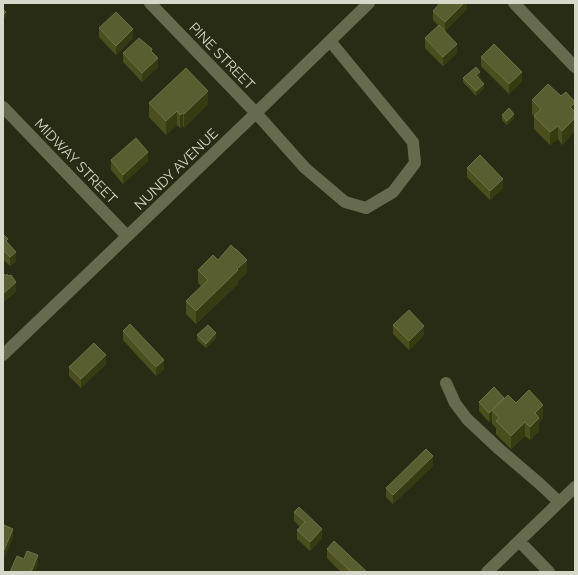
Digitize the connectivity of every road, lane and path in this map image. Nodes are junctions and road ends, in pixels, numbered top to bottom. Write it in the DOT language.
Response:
graph roads {
  1 [pos="150,3"];
  2 [pos="369,3"];
  3 [pos="514,3"];
  4 [pos="330,41"];
  5 [pos="575,67"];
  6 [pos="3,107"];
  7 [pos="256,113"];
  8 [pos="127,236"];
  9 [pos="3,355"];
  10 [pos="446,383"];
  11 [pos="575,487"];
  12 [pos="559,502"];
  13 [pos="519,540"];
  14 [pos="486,572"];
  15 [pos="549,572"];
  1 -- 7 [label="street, PINE STREET"];
  2 -- 4 [label="street, NUNDY AVENUE"];
  3 -- 5 [label="street"];
  4 -- 7 [label="street, NUNDY AVENUE"];
  4 -- 7 [label="street, PINE STREET"];
  6 -- 8 [label="street, MIDWAY STREET"];
  7 -- 8 [label="street, NUNDY AVENUE"];
  8 -- 9 [label="street, NUNDY AVENUE"];
  10 -- 12 [label="street"];
  11 -- 12 [label="street"];
  12 -- 13 [label="street"];
  13 -- 14 [label="street"];
  13 -- 15 [label="street"];
}
